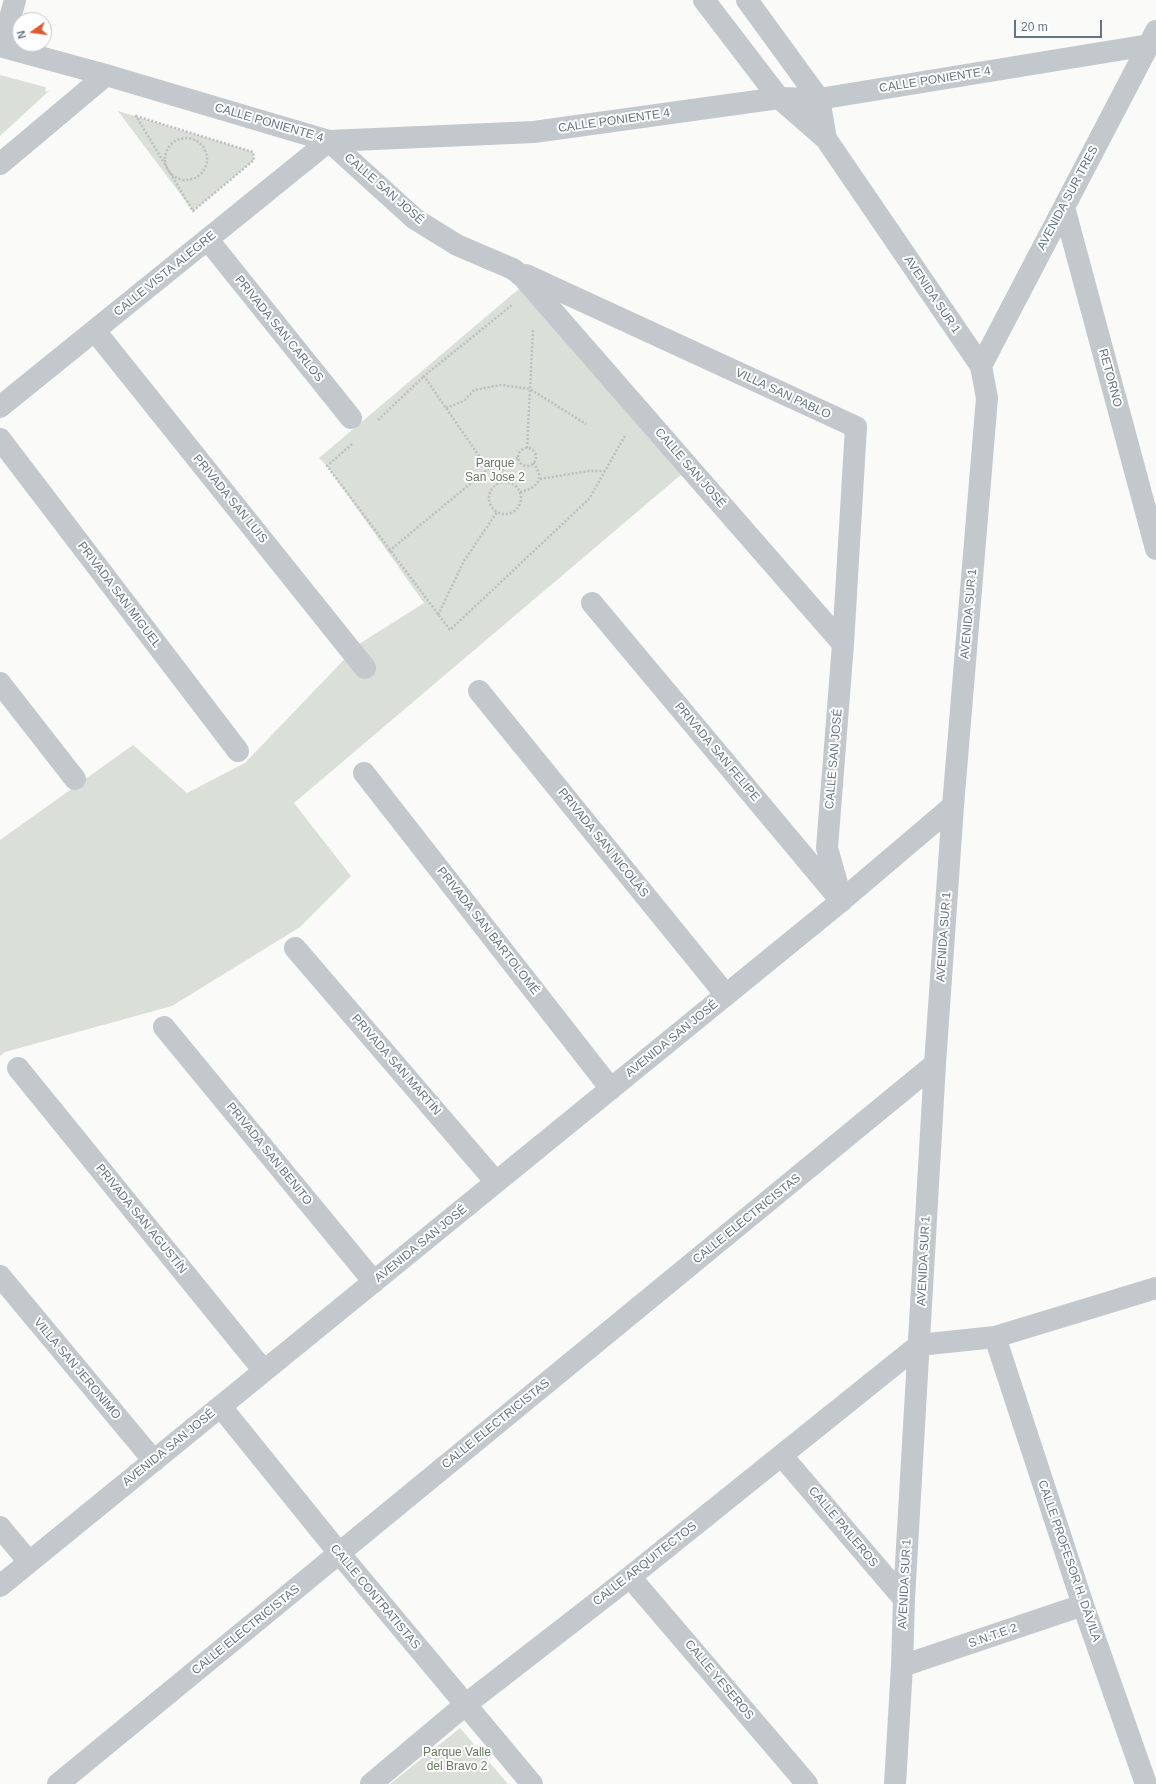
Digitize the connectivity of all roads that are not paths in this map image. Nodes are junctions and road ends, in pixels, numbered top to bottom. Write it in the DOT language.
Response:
graph roads {
  1 [pos="15,0"];
  2 [pos="747,0"];
  3 [pos="713,3"];
  4 [pos="1152,38"];
  5 [pos="1,46"];
  6 [pos="106,74"];
  7 [pos="779,98"];
  8 [pos="819,98"];
  9 [pos="826,139"];
  10 [pos="330,141"];
  11 [pos="0,164"];
  12 [pos="1064,207"];
  13 [pos="208,240"];
  14 [pos="513,269"];
  15 [pos="95,331"];
  16 [pos="981,366"];
  17 [pos="0,407"];
  18 [pos="351,418"];
  19 [pos="0,440"];
  20 [pos="1156,550"];
  21 [pos="592,603"];
  22 [pos="843,644"];
  23 [pos="365,668"];
  24 [pos="0,683"];
  25 [pos="479,691"];
  26 [pos="238,751"];
  27 [pos="364,773"];
  28 [pos="75,779"];
  29 [pos="953,806"];
  30 [pos="842,902"];
  31 [pos="295,948"];
  32 [pos="726,995"];
  33 [pos="164,1027"];
  34 [pos="935,1064"];
  35 [pos="18,1068"];
  36 [pos="611,1089"];
  37 [pos="496,1182"];
  38 [pos="0,1276"];
  39 [pos="374,1282"];
  40 [pos="1156,1288"];
  41 [pos="995,1337"];
  42 [pos="919,1344"];
  43 [pos="264,1371"];
  44 [pos="221,1406"];
  45 [pos="782,1456"];
  46 [pos="154,1461"];
  47 [pos="0,1527"];
  48 [pos="339,1553"];
  49 [pos="29,1562"];
  50 [pos="630,1576"];
  51 [pos="0,1586"];
  52 [pos="904,1599"];
  53 [pos="1083,1605"];
  54 [pos="902,1666"];
  55 [pos="465,1705"];
  56 [pos="58,1784"];
  57 [pos="371,1784"];
  58 [pos="532,1784"];
  59 [pos="807,1784"];
  60 [pos="895,1784"];
  61 [pos="1146,1784"];
  1 -- 5 [label="street"];
  2 -- 8 [label="street, AVENIDA SUR 1"];
  3 -- 7 [label="street, AVENIDA SUR 1"];
  4 -- 8 [label="street, CALLE PONIENTE 4"];
  4 -- 12 [label="street, AVENIDA SUR TRES"];
  5 -- 6 [label="street, CALLE PONIENTE 4"];
  6 -- 10 [label="street, CALLE PONIENTE 4"];
  6 -- 11 [label="street"];
  7 -- 8 [label="street, CALLE PONIENTE 4"];
  7 -- 9 [label="street, AVENIDA SUR 1"];
  7 -- 10 [label="street, CALLE PONIENTE 4"];
  8 -- 9 [label="street, AVENIDA SUR 1"];
  9 -- 16 [label="street, AVENIDA SUR 1"];
  10 -- 13 [label="street, CALLE VISTA ALEGRE"];
  10 -- 14 [label="street, CALLE SAN JOSÉ"];
  12 -- 16 [label="street, AVENIDA SUR TRES"];
  12 -- 20 [label="street, RETORNO"];
  13 -- 15 [label="street, CALLE VISTA ALEGRE"];
  13 -- 18 [label="street, PRIVADA SAN CARLOS"];
  14 -- 22 [label="street, CALLE SAN JOSÉ"];
  14 -- 22 [label="street, VILLA SAN PABLO"];
  15 -- 17 [label="street, CALLE VISTA ALEGRE"];
  15 -- 23 [label="street, PRIVADA SAN LUIS"];
  16 -- 29 [label="street, AVENIDA SUR 1"];
  19 -- 26 [label="street, PRIVADA SAN MIGUEL"];
  21 -- 30 [label="street, PRIVADA SAN FELIPE"];
  22 -- 30 [label="street, CALLE SAN JOSÉ"];
  24 -- 28 [label="street"];
  25 -- 32 [label="street, PRIVADA SAN NICOLÁS"];
  27 -- 36 [label="street, PRIVADA SAN BARTOLOMÉ"];
  29 -- 30 [label="street, AVENIDA SAN JOSÉ"];
  29 -- 34 [label="street, AVENIDA SUR 1"];
  30 -- 32 [label="street, AVENIDA SAN JOSÉ"];
  31 -- 37 [label="street, PRIVADA SAN MARTÍN"];
  32 -- 36 [label="street, AVENIDA SAN JOSÉ"];
  33 -- 39 [label="street, PRIVADA SAN BENITO"];
  34 -- 42 [label="street, AVENIDA SUR 1"];
  34 -- 48 [label="street, CALLE ELECTRICISTAS"];
  35 -- 43 [label="street, PRIVADA SAN AGUSTÍN"];
  36 -- 37 [label="street, AVENIDA SAN JOSÉ"];
  37 -- 39 [label="street, AVENIDA SAN JOSÉ"];
  38 -- 46 [label="street, VILLA SAN JERONIMO"];
  39 -- 43 [label="street, AVENIDA SAN JOSÉ"];
  40 -- 41 [label="street"];
  41 -- 42 [label="street"];
  41 -- 53 [label="street, CALLE PROFESOR H. DÁVILA"];
  42 -- 45 [label="street, CALLE ARQUITECTOS"];
  42 -- 52 [label="street, AVENIDA SUR 1"];
  43 -- 44 [label="street, AVENIDA SAN JOSÉ"];
  44 -- 46 [label="street, AVENIDA SAN JOSÉ"];
  44 -- 48 [label="street, CALLE CONTRATISTAS"];
  45 -- 50 [label="street, CALLE ARQUITECTOS"];
  45 -- 52 [label="street, CALLE PAILEROS"];
  46 -- 49 [label="street, AVENIDA SAN JOSÉ"];
  47 -- 49 [label="street"];
  48 -- 55 [label="street, CALLE CONTRATISTAS"];
  48 -- 56 [label="street, CALLE ELECTRICISTAS"];
  49 -- 51 [label="street, AVENIDA SAN JOSÉ"];
  50 -- 55 [label="street, CALLE ARQUITECTOS"];
  50 -- 59 [label="street, CALLE YESEROS"];
  52 -- 54 [label="street, AVENIDA SUR 1"];
  53 -- 54 [label="street, S.N.T.E 2"];
  53 -- 61 [label="street, CALLE PROFESOR H. DÁVILA"];
  54 -- 60 [label="street, AVENIDA SUR 1"];
  55 -- 57 [label="street, CALLE ARQUITECTOS"];
  55 -- 58 [label="street, CALLE CONTRATISTAS"];
}
